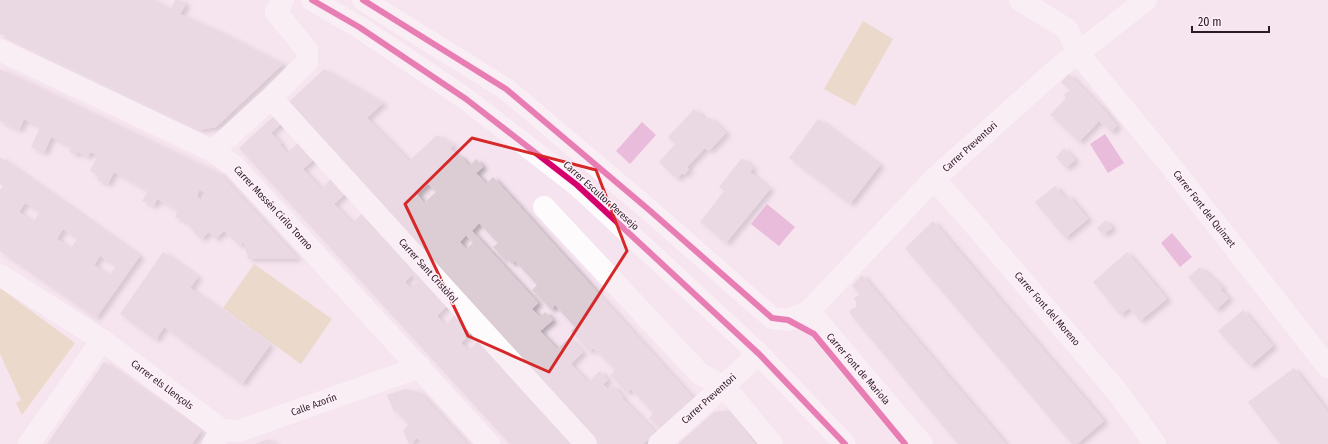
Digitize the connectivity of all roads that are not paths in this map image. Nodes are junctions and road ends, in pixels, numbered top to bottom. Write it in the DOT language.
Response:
graph roads {
  1 [pos="283,0"];
  2 [pos="312,0"];
  3 [pos="362,0"];
  4 [pos="1020,0"];
  5 [pos="1146,0"];
  6 [pos="0,50"];
  7 [pos="1078,53"];
  8 [pos="271,98"];
  9 [pos="213,151"];
  10 [pos="934,179"];
  11 [pos="544,207"];
  12 [pos="0,275"];
  13 [pos="808,311"];
  14 [pos="102,340"];
  15 [pos="759,354"];
  16 [pos="420,367"];
  17 [pos="1328,367"];
  18 [pos="724,386"];
  19 [pos="218,437"];
  20 [pos="29,444"];
  21 [pos="490,444"];
  22 [pos="586,444"];
  23 [pos="659,444"];
  24 [pos="772,444"];
  25 [pos="846,444"];
  26 [pos="922,444"];
  27 [pos="1155,444"];
  1 -- 8 [label="street"];
  2 -- 15 [label="street, Carrer Escultor Peresejo"];
  3 -- 13 [label="street, Carrer Escultor Peresejo"];
  4 -- 7 [label="street, Carrer Font del Quinzet"];
  5 -- 7 [label="street, Carrer Preventori"];
  6 -- 9 [label="street, Carrer Mossèn Cirilo Tormo"];
  7 -- 10 [label="street, Carrer Preventori"];
  7 -- 17 [label="street, Carrer Font del Quinzet"];
  8 -- 9 [label="street"];
  8 -- 22 [label="street, Carrer Sant Cristòfol"];
  9 -- 16 [label="street, Carrer Mossèn Cirilo Tormo"];
  10 -- 13 [label="street, Carrer Preventori"];
  10 -- 27 [label="street, Carrer Font del Moreno"];
  11 -- 18 [label="street"];
  12 -- 14 [label="street, Carrer els Llençols"];
  13 -- 26 [label="street, Carrer Font de Mariola"];
  14 -- 19 [label="street, Carrer els Llençols"];
  14 -- 20 [label="street"];
  15 -- 18 [label="street, Carrer Preventori"];
  15 -- 25 [label="street, Carrer Escultor Peresejo"];
  16 -- 19 [label="street, Calle Azorín"];
  16 -- 21 [label="street, Carrer Mossèn Cirilo Tormo"];
  18 -- 23 [label="street, Carrer Preventori"];
  18 -- 24 [label="street"];
}
